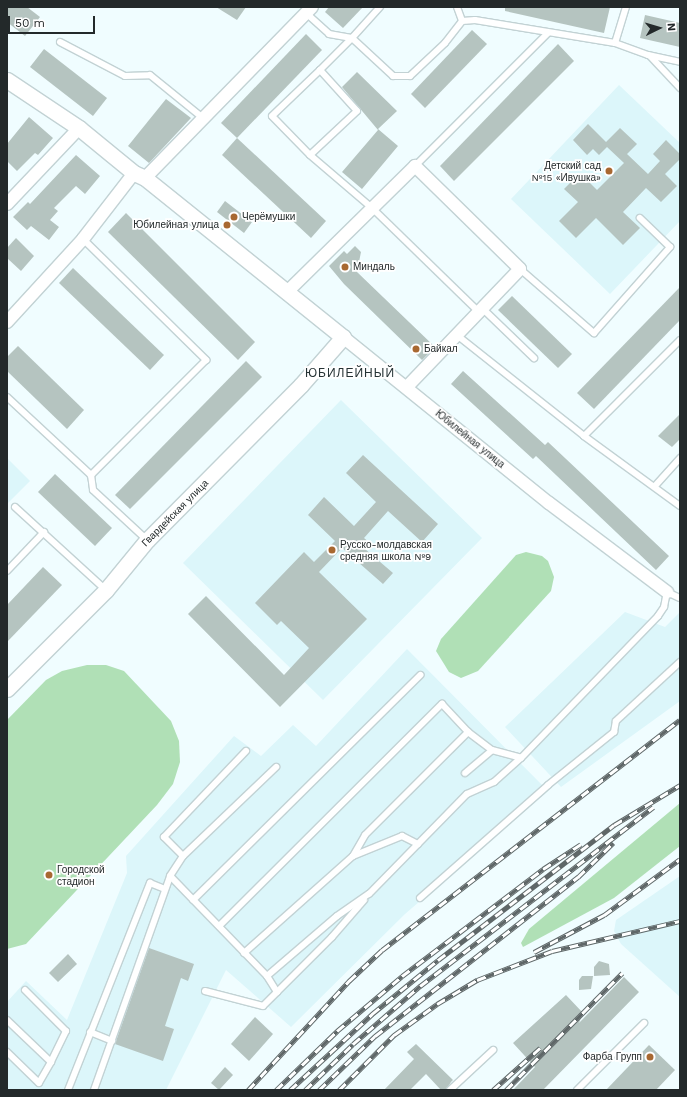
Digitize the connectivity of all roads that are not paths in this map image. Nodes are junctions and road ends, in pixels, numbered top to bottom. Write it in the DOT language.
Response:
graph roads {
  1 [pos="380,7"];
  2 [pos="457,7"];
  3 [pos="626,7"];
  4 [pos="309,10"];
  5 [pos="462,21"];
  6 [pos="548,33"];
  7 [pos="352,38"];
  8 [pos="60,42"];
  9 [pos="615,43"];
  10 [pos="648,55"];
  11 [pos="680,62"];
  12 [pos="320,70"];
  13 [pos="7,80"];
  14 [pos="680,88"];
  15 [pos="203,118"];
  16 [pos="79,128"];
  17 [pos="310,155"];
  18 [pos="415,166"];
  19 [pos="140,175"];
  20 [pos="7,204"];
  21 [pos="372,208"];
  22 [pos="640,218"];
  23 [pos="83,239"];
  24 [pos="520,269"];
  25 [pos="287,292"];
  26 [pos="481,311"];
  27 [pos="7,322"];
  28 [pos="458,336"];
  29 [pos="343,337"];
  30 [pos="680,340"];
  31 [pos="534,358"];
  32 [pos="407,387"];
  33 [pos="7,397"];
  34 [pos="584,436"];
  35 [pos="680,458"];
  36 [pos="91,475"];
  37 [pos="654,486"];
  38 [pos="15,506"];
  39 [pos="680,506"];
  40 [pos="44,532"];
  41 [pos="147,540"];
  42 [pos="7,571"];
  43 [pos="106,590"];
  44 [pos="667,592"];
  45 [pos="680,598"];
  46 [pos="680,662"];
  47 [pos="420,675"];
  48 [pos="7,688"];
  49 [pos="468,732"];
  50 [pos="492,750"];
  51 [pos="246,751"];
  52 [pos="521,758"];
  53 [pos="276,767"];
  54 [pos="465,773"];
  55 [pos="418,844"];
  56 [pos="184,856"];
  57 [pos="353,856"];
  58 [pos="170,876"];
  59 [pos="165,889"];
  60 [pos="369,894"];
  61 [pos="420,898"];
  62 [pos="194,900"];
  63 [pos="219,926"];
  64 [pos="244,953"];
  65 [pos="267,976"];
  66 [pos="25,990"];
  67 [pos="205,991"];
  68 [pos="277,992"];
  69 [pos="7,1020"];
  70 [pos="644,1023"];
  71 [pos="90,1032"];
  72 [pos="112,1041"];
  73 [pos="493,1050"];
  74 [pos="7,1052"];
  75 [pos="51,1062"];
  76 [pos="68,1090"];
  77 [pos="94,1090"];
  78 [pos="450,1090"];
  79 [pos="577,1090"];
  1 -- 7 [label="lane"];
  2 -- 5 [label="lane"];
  3 -- 9 [label="lane"];
  4 -- 7 [label="lane"];
  4 -- 15 [label="street"];
  5 -- 6 [label="lane"];
  5 -- 7 [label="lane"];
  6 -- 9 [label="lane"];
  6 -- 18 [label="lane"];
  7 -- 12 [label="lane"];
  8 -- 15 [label="lane"];
  9 -- 10 [label="lane"];
  10 -- 11 [label="lane"];
  10 -- 14 [label="lane"];
  12 -- 17 [label="lane"];
  12 -- 17 [label="lane"];
  13 -- 16 [label="street, Юбилейная улица"];
  15 -- 19 [label="street"];
  16 -- 19 [label="street, Юбилейная улица"];
  16 -- 20 [label="street"];
  17 -- 21 [label="lane"];
  18 -- 21 [label="street"];
  18 -- 24 [label="street"];
  19 -- 23 [label="street"];
  19 -- 25 [label="street, Юбилейная улица"];
  21 -- 25 [label="street"];
  21 -- 26 [label="lane"];
  22 -- 24 [label="lane"];
  23 -- 27 [label="street"];
  23 -- 36 [label="lane"];
  24 -- 26 [label="street"];
  25 -- 29 [label="street, Юбилейная улица"];
  26 -- 28 [label="street"];
  26 -- 31 [label="lane"];
  28 -- 32 [label="street"];
  28 -- 34 [label="lane"];
  29 -- 32 [label="street, Юбилейная улица"];
  29 -- 41 [label="street, Гвардейская улица"];
  30 -- 34 [label="lane"];
  32 -- 44 [label="street, Юбилейная улица"];
  33 -- 36 [label="lane"];
  34 -- 37 [label="lane"];
  35 -- 37 [label="lane"];
  36 -- 41 [label="lane"];
  37 -- 39 [label="lane"];
  38 -- 40 [label="lane"];
  40 -- 42 [label="lane"];
  40 -- 43 [label="lane"];
  41 -- 43 [label="street, Гвардейская улица"];
  43 -- 48 [label="street, Гвардейская улица"];
  44 -- 45 [label="lane"];
  44 -- 52 [label="lane"];
  46 -- 61 [label="lane"];
  47 -- 62 [label="lane"];
  49 -- 50 [label="lane"];
  49 -- 57 [label="lane"];
  49 -- 63 [label="lane"];
  50 -- 52 [label="lane"];
  50 -- 54 [label="lane"];
  51 -- 56 [label="lane"];
  52 -- 55 [label="lane"];
  53 -- 56 [label="lane"];
  55 -- 57 [label="lane"];
  55 -- 60 [label="lane"];
  56 -- 58 [label="lane"];
  57 -- 64 [label="lane"];
  58 -- 59 [label="lane"];
  58 -- 62 [label="lane"];
  59 -- 71 [label="lane"];
  59 -- 72 [label="lane"];
  60 -- 65 [label="lane"];
  60 -- 68 [label="lane"];
  62 -- 63 [label="lane"];
  63 -- 64 [label="lane"];
  64 -- 65 [label="lane"];
  65 -- 68 [label="lane"];
  66 -- 75 [label="lane"];
  67 -- 68 [label="lane"];
  69 -- 75 [label="lane"];
  70 -- 79 [label="lane"];
  71 -- 72 [label="lane"];
  71 -- 76 [label="lane"];
  72 -- 77 [label="lane"];
  73 -- 78 [label="lane"];
  74 -- 75 [label="lane"];
}
